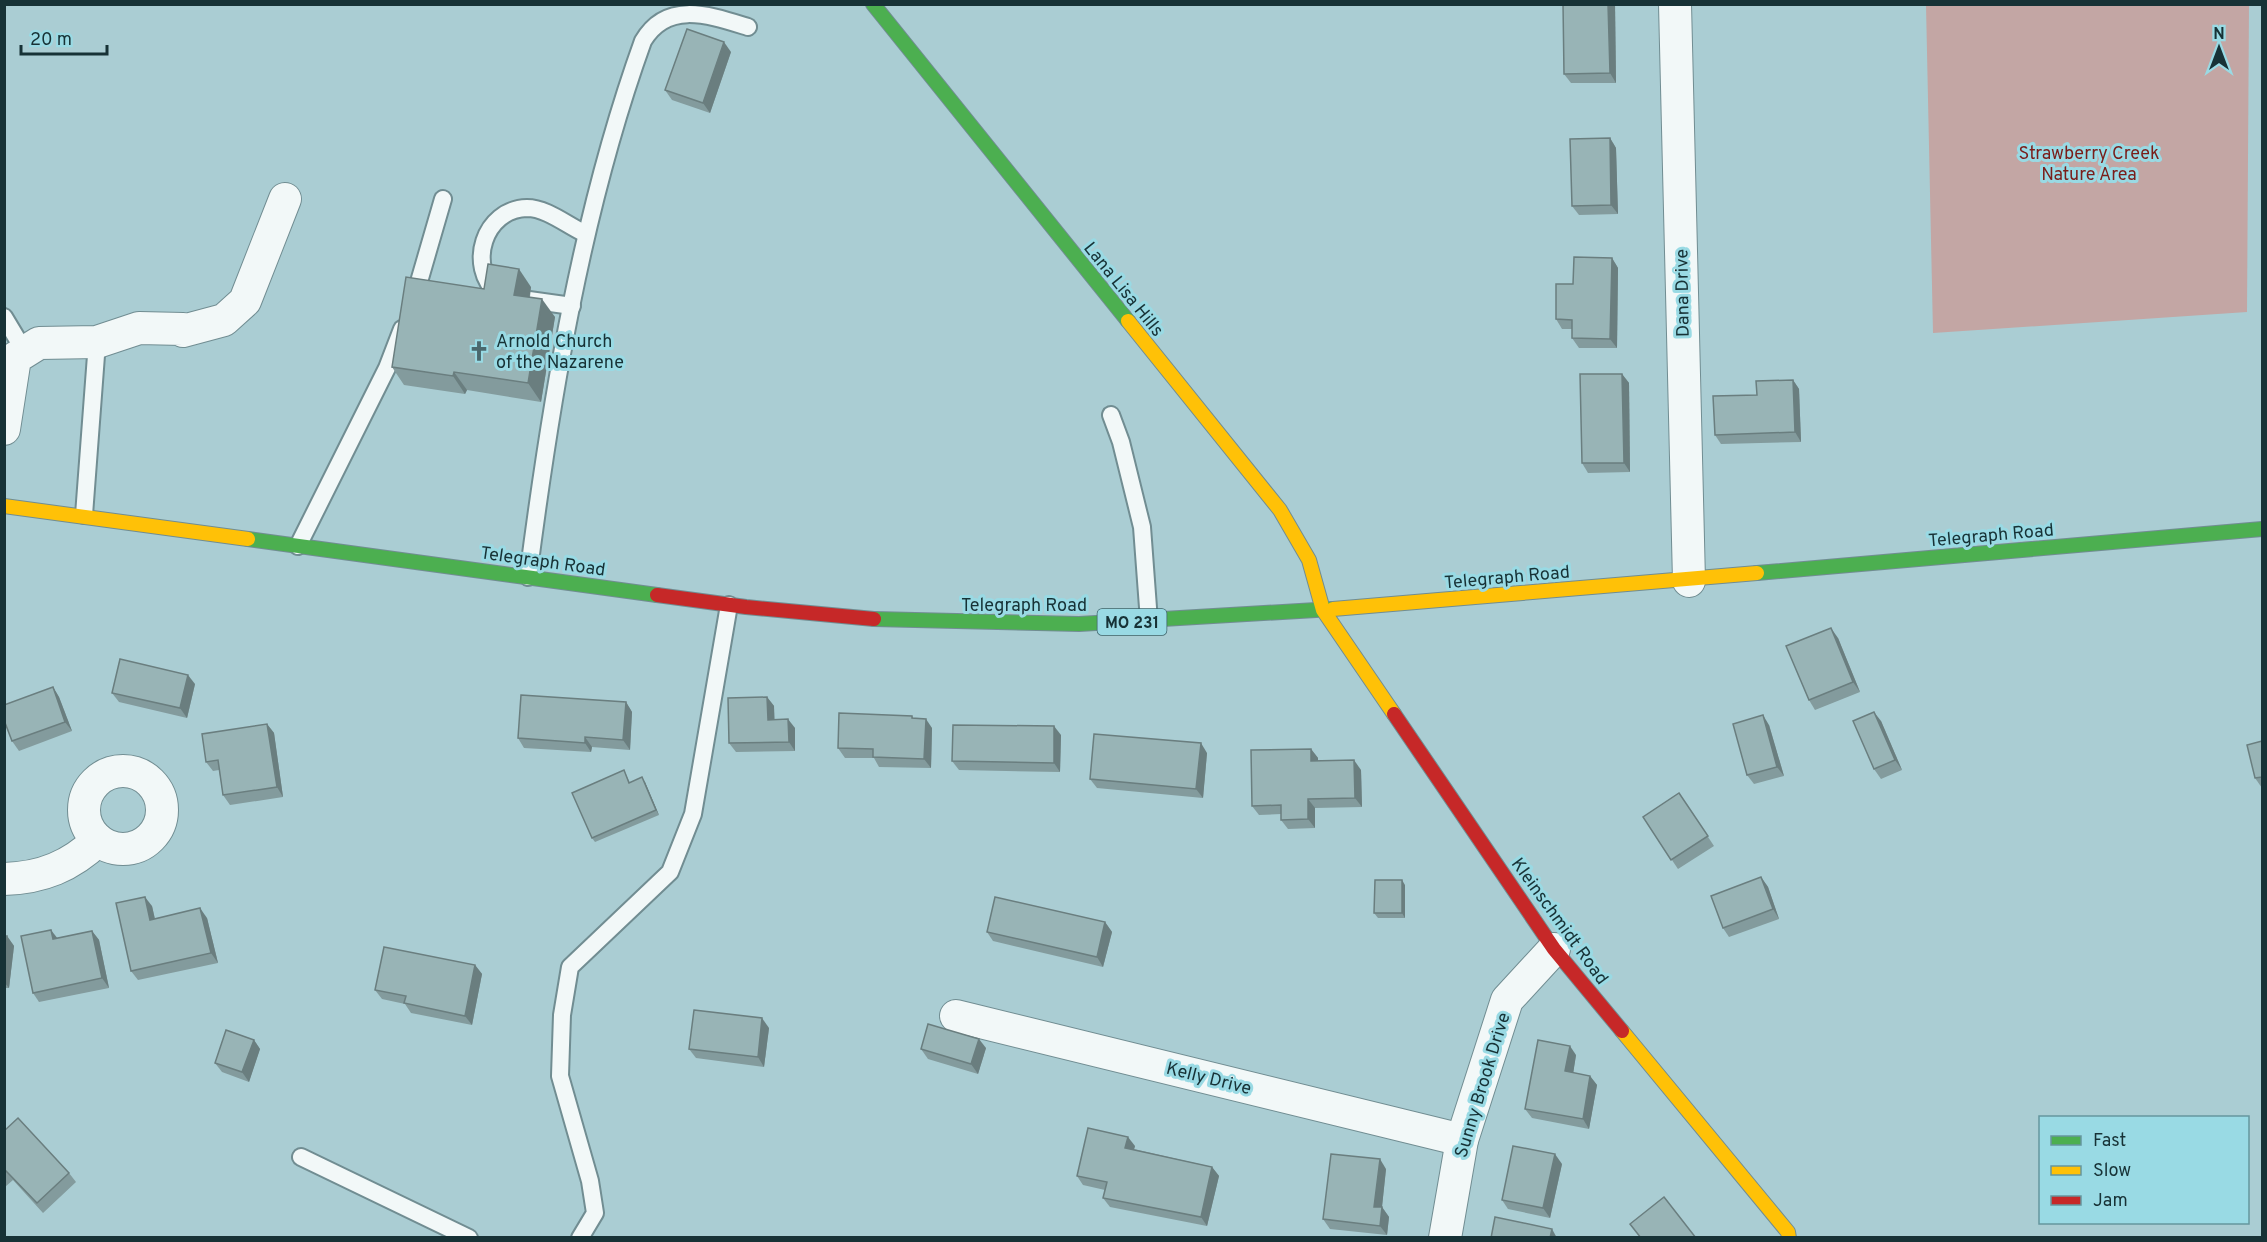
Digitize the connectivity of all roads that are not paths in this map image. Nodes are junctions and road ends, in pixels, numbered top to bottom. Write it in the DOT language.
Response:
graph roads {
  1 [pos="873,4"];
  2 [pos="1675,4"];
  3 [pos="748,27"];
  4 [pos="285,199"];
  5 [pos="443,199"];
  6 [pos="586,234"];
  7 [pos="498,295"];
  8 [pos="529,300"];
  9 [pos="572,306"];
  10 [pos="4,317"];
  11 [pos="97,342"];
  12 [pos="25,352"];
  13 [pos="1111,415"];
  14 [pos="4,429"];
  15 [pos="4,506"];
  16 [pos="84,516"];
  17 [pos="2262,529"];
  18 [pos="298,546"];
  19 [pos="528,577"];
  20 [pos="1689,580"];
  21 [pos="729,605"];
  22 [pos="1323,610"];
  23 [pos="1149,621"];
  24 [pos="98,840"];
  25 [pos="4,879"];
  26 [pos="1554,949"];
  27 [pos="956,1016"];
  28 [pos="1462,1140"];
  29 [pos="301,1157"];
  30 [pos="470,1238"];
  31 [pos="580,1238"];
  32 [pos="1445,1238"];
  33 [pos="1789,1238"];
  1 -- 22 [label="main road, Lana Lisa Hills"];
  2 -- 20 [label="street, Dana Drive"];
  3 -- 6 [label="lane"];
  4 -- 11 [label="street"];
  5 -- 18 [label="lane"];
  6 -- 7 [label="lane"];
  6 -- 9 [label="lane"];
  8 -- 9 [label="lane"];
  9 -- 19 [label="lane"];
  10 -- 12 [label="lane"];
  11 -- 12 [label="street"];
  11 -- 16 [label="lane"];
  12 -- 14 [label="street"];
  13 -- 23 [label="lane"];
  15 -- 16 [label="main road, Telegraph Road / MO 231"];
  16 -- 18 [label="main road, Telegraph Road / MO 231"];
  17 -- 20 [label="main road, Telegraph Road / MO 231"];
  18 -- 19 [label="main road, Telegraph Road / MO 231"];
  19 -- 21 [label="main road, Telegraph Road / MO 231"];
  20 -- 22 [label="main road, Telegraph Road / MO 231"];
  21 -- 23 [label="main road, Telegraph Road / MO 231"];
  21 -- 31 [label="lane"];
  22 -- 23 [label="main road, Telegraph Road / MO 231"];
  22 -- 26 [label="main road, Kleinschmidt Road"];
  24 -- 25 [label="street"];
  26 -- 28 [label="street, Sunny Brook Drive"];
  26 -- 33 [label="main road, Kleinschmidt Road"];
  27 -- 28 [label="street, Kelly Drive"];
  28 -- 32 [label="street, Sunny Brook Drive"];
  29 -- 30 [label="lane"];
}
